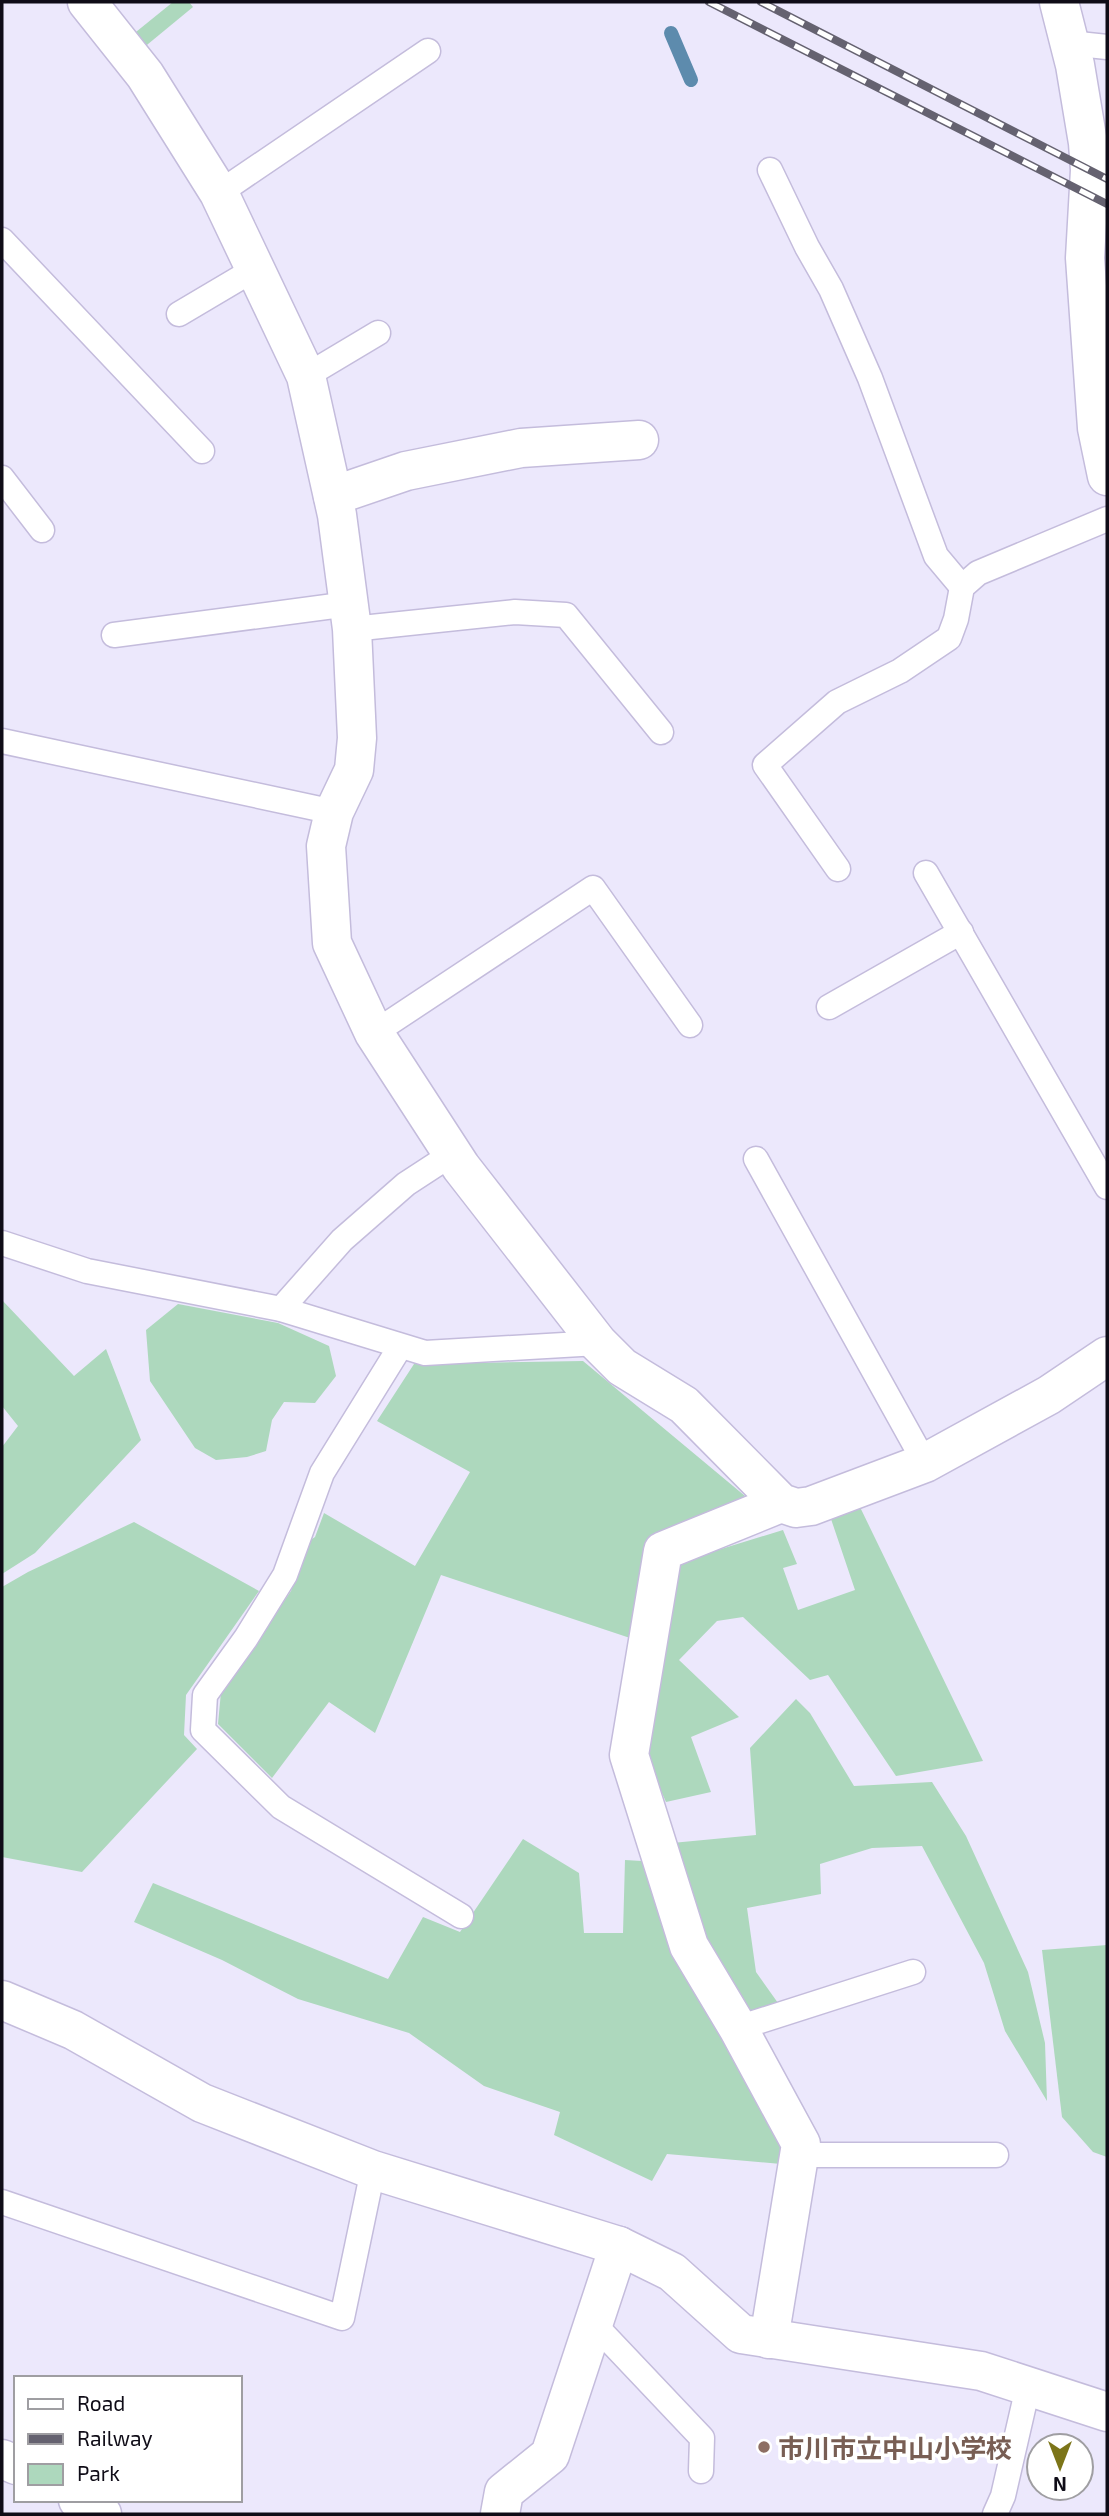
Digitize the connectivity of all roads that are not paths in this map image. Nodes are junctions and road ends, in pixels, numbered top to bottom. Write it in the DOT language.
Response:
graph roads {
  1 [pos="87,2"];
  2 [pos="1059,2"];
  3 [pos="1069,43"];
  4 [pos="1107,47"];
  5 [pos="428,51"];
  6 [pos="770,170"];
  7 [pos="219,194"];
  8 [pos="1097,235"];
  9 [pos="2,240"];
  10 [pos="255,268"];
  11 [pos="179,314"];
  12 [pos="378,333"];
  13 [pos="306,376"];
  14 [pos="639,440"];
  15 [pos="202,451"];
  16 [pos="1107,476"];
  17 [pos="2,478"];
  18 [pos="333,496"];
  19 [pos="1107,519"];
  20 [pos="42,530"];
  21 [pos="962,587"];
  22 [pos="351,617"];
  23 [pos="114,635"];
  24 [pos="661,732"];
  25 [pos="2,741"];
  26 [pos="334,812"];
  27 [pos="838,869"];
  28 [pos="926,873"];
  29 [pos="961,932"];
  30 [pos="829,1007"];
  31 [pos="690,1025"];
  32 [pos="374,1033"];
  33 [pos="452,1154"];
  34 [pos="756,1159"];
  35 [pos="1107,1187"];
  36 [pos="2,1243"];
  37 [pos="281,1309"];
  38 [pos="598,1343"];
  39 [pos="400,1347"];
  40 [pos="1107,1356"];
  41 [pos="925,1463"];
  42 [pos="781,1503"];
  43 [pos="461,1916"];
  44 [pos="913,1972"];
  45 [pos="2,2000"];
  46 [pos="738,2028"];
  47 [pos="799,2155"];
  48 [pos="996,2155"];
  49 [pos="373,2170"];
  50 [pos="2,2202"];
  51 [pos="619,2246"];
  52 [pos="594,2324"];
  53 [pos="769,2339"];
  54 [pos="1028,2387"];
  55 [pos="1107,2412"];
  56 [pos="701,2471"];
  57 [pos="500,2514"];
  58 [pos="995,2514"];
  1 -- 7 [label="street"];
  2 -- 3 [label="street"];
  3 -- 4 [label="lane"];
  3 -- 8 [label="street"];
  5 -- 7 [label="lane"];
  6 -- 21 [label="lane"];
  7 -- 10 [label="street"];
  8 -- 16 [label="street"];
  9 -- 15 [label="lane"];
  10 -- 11 [label="lane"];
  10 -- 13 [label="street"];
  12 -- 13 [label="lane"];
  13 -- 18 [label="street"];
  14 -- 18 [label="street"];
  17 -- 20 [label="lane"];
  18 -- 22 [label="street"];
  19 -- 21 [label="lane"];
  21 -- 27 [label="lane"];
  22 -- 23 [label="lane"];
  22 -- 24 [label="lane"];
  22 -- 26 [label="street"];
  25 -- 26 [label="lane"];
  26 -- 32 [label="street"];
  28 -- 29 [label="lane"];
  29 -- 30 [label="lane"];
  29 -- 35 [label="lane"];
  31 -- 32 [label="lane"];
  32 -- 33 [label="street"];
  33 -- 37 [label="lane"];
  33 -- 38 [label="street"];
  34 -- 41 [label="lane"];
  36 -- 37 [label="lane"];
  37 -- 39 [label="lane"];
  38 -- 39 [label="lane"];
  38 -- 42 [label="street"];
  39 -- 43 [label="lane"];
  40 -- 41 [label="street"];
  41 -- 42 [label="street"];
  42 -- 46 [label="street"];
  44 -- 46 [label="lane"];
  45 -- 49 [label="street"];
  46 -- 47 [label="street"];
  47 -- 48 [label="lane"];
  47 -- 53 [label="street"];
  49 -- 50 [label="lane"];
  49 -- 51 [label="street"];
  51 -- 52 [label="street"];
  51 -- 53 [label="street"];
  52 -- 56 [label="lane"];
  52 -- 57 [label="street"];
  53 -- 54 [label="street"];
  54 -- 55 [label="street"];
  54 -- 58 [label="lane"];
}
